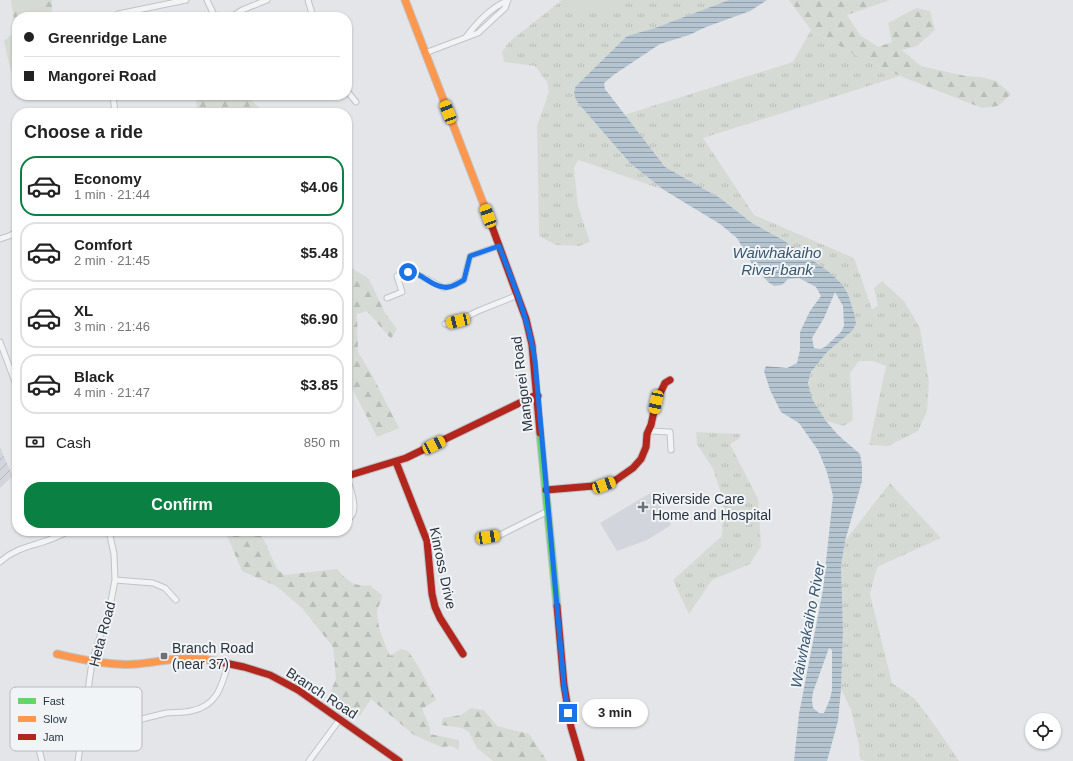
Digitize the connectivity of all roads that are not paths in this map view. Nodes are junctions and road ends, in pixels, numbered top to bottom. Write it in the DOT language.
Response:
graph roads {
  1 [pos="186,0"];
  2 [pos="207,0"];
  3 [pos="268,0"];
  4 [pos="308,0"];
  5 [pos="405,0"];
  6 [pos="507,1"];
  7 [pos="128,12"];
  8 [pos="213,12"];
  9 [pos="239,12"];
  10 [pos="312,12"];
  11 [pos="466,37"];
  12 [pos="425,53"];
  13 [pos="352,97"];
  14 [pos="356,102"];
  15 [pos="12,234"];
  16 [pos="0,239"];
  17 [pos="499,246"];
  18 [pos="518,295"];
  19 [pos="387,298"];
  20 [pos="446,324"];
  21 [pos="0,342"];
  22 [pos="12,374"];
  23 [pos="670,380"];
  24 [pos="538,396"];
  25 [pos="650,428"];
  26 [pos="671,450"];
  27 [pos="396,462"];
  28 [pos="352,475"];
  29 [pos="546,490"];
  30 [pos="352,501"];
  31 [pos="548,513"];
  32 [pos="352,515"];
  33 [pos="56,536"];
  34 [pos="110,536"];
  35 [pos="488,537"];
  36 [pos="0,562"];
  37 [pos="115,580"];
  38 [pos="176,600"];
  39 [pos="57,654"];
  40 [pos="463,654"];
  41 [pos="92,662"];
  42 [pos="228,664"];
  43 [pos="88,687"];
  44 [pos="142,719"];
  45 [pos="340,719"];
  46 [pos="40,751"];
  47 [pos="79,751"];
  48 [pos="42,761"];
  49 [pos="78,761"];
  50 [pos="309,761"];
  51 [pos="399,761"];
  52 [pos="581,761"];
  1 -- 7 [label="street"];
  2 -- 8 [label="street"];
  3 -- 9 [label="street"];
  4 -- 10 [label="street"];
  5 -- 12 [label="street, Mangorei Road"];
  6 -- 11 [label="street"];
  6 -- 11 [label="street"];
  11 -- 12 [label="street"];
  12 -- 17 [label="street, Mangorei Road"];
  13 -- 14 [label="street"];
  15 -- 16 [label="street"];
  17 -- 18 [label="street, Mangorei Road"];
  17 -- 19 [label="street"];
  18 -- 20 [label="street"];
  18 -- 24 [label="street, Mangorei Road"];
  21 -- 22 [label="street"];
  23 -- 25 [label="street"];
  24 -- 27 [label="street"];
  24 -- 29 [label="street, Mangorei Road"];
  25 -- 26 [label="street"];
  25 -- 29 [label="street"];
  27 -- 28 [label="street"];
  27 -- 40 [label="street, Kinross Drive"];
  29 -- 31 [label="street, Mangorei Road"];
  30 -- 32 [label="street"];
  31 -- 35 [label="street"];
  31 -- 52 [label="street, Mangorei Road"];
  33 -- 36 [label="street"];
  34 -- 37 [label="street, Heta Road"];
  37 -- 38 [label="street"];
  37 -- 41 [label="street, Heta Road"];
  39 -- 41 [label="street, Branch Road"];
  41 -- 42 [label="street, Branch Road"];
  41 -- 43 [label="street, Heta Road"];
  42 -- 44 [label="street"];
  42 -- 45 [label="street, Branch Road"];
  45 -- 50 [label="street"];
  45 -- 51 [label="street, Branch Road"];
  46 -- 48 [label="street"];
  47 -- 49 [label="street, Heta Road"];
}
